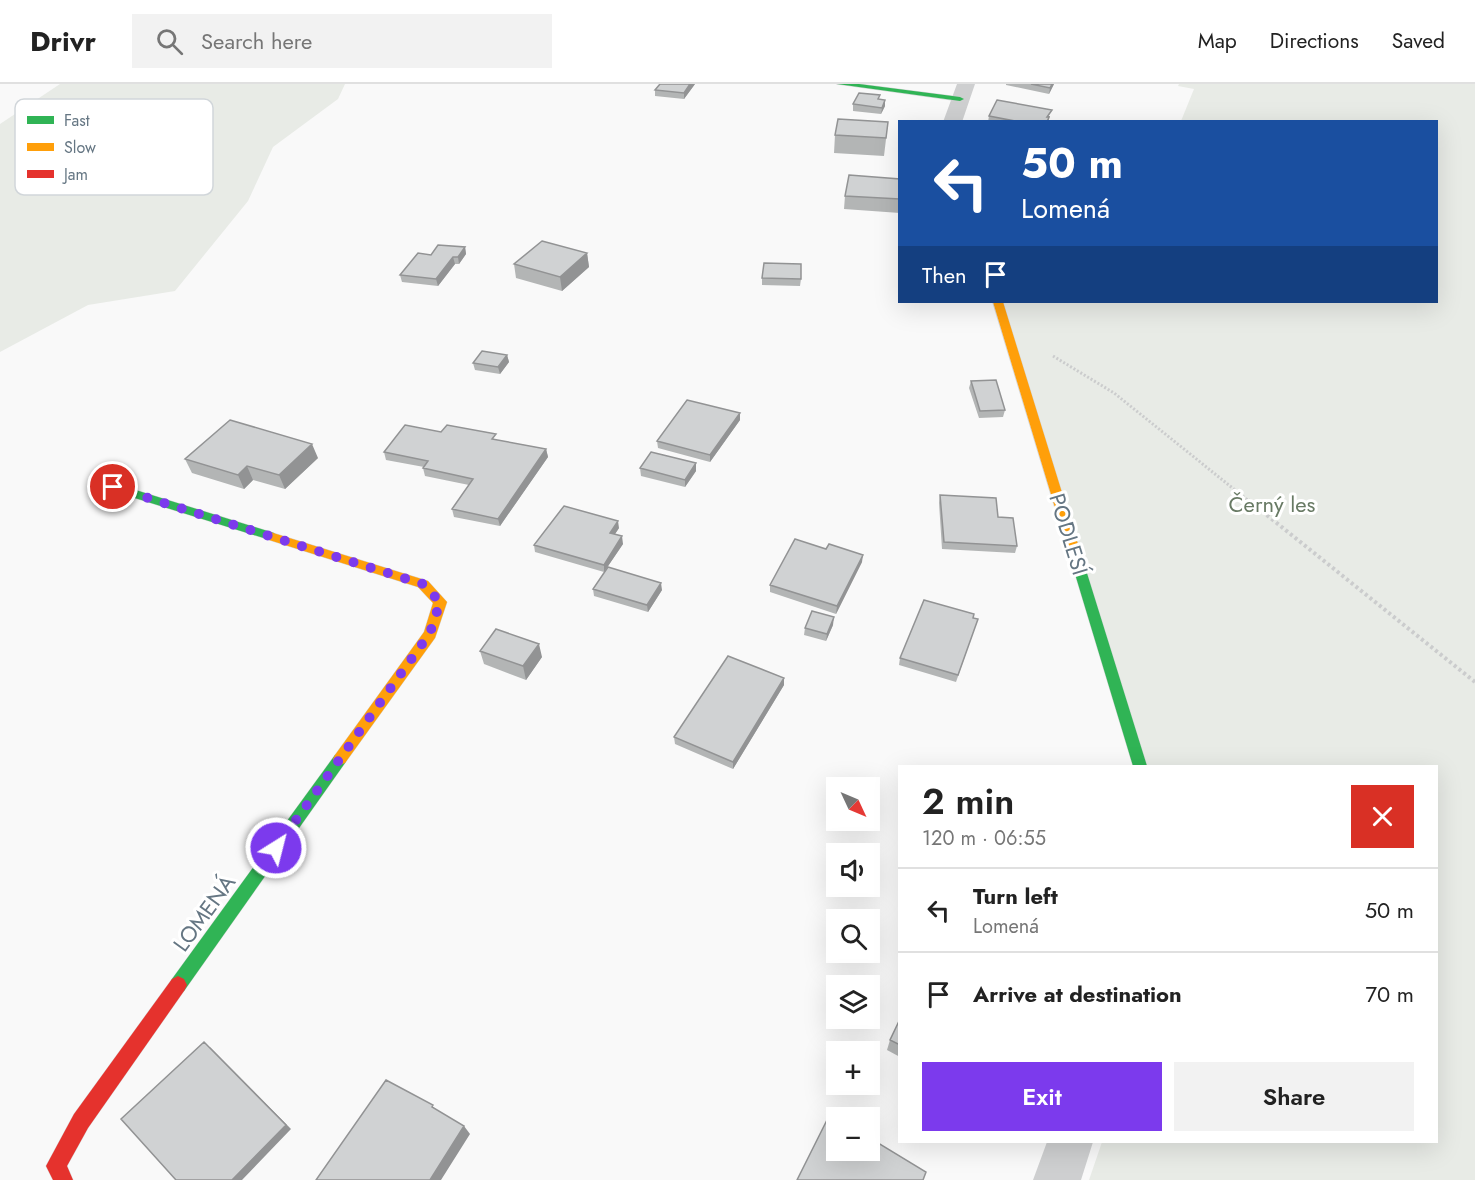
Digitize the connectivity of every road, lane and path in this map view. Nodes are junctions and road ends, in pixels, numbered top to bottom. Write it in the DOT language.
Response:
graph roads {
  1 [pos="842,84"];
  2 [pos="963,92"];
  3 [pos="953,120"];
  4 [pos="998,303"];
  5 [pos="1006,328"];
  6 [pos="113,487"];
  7 [pos="1475,682"];
  8 [pos="1140,765"];
  9 [pos="1070,1143"];
  10 [pos="63,1180"];
  11 [pos="1057,1180"];
  1 -- 2 [label="street"];
  2 -- 3 [label="street"];
  4 -- 5 [label="street, PODLESÍ"];
  5 -- 7 [label="path"];
  5 -- 8 [label="street, PODLESÍ"];
  6 -- 10 [label="street, LOMENÁ"];
  9 -- 11 [label="street"];
}
